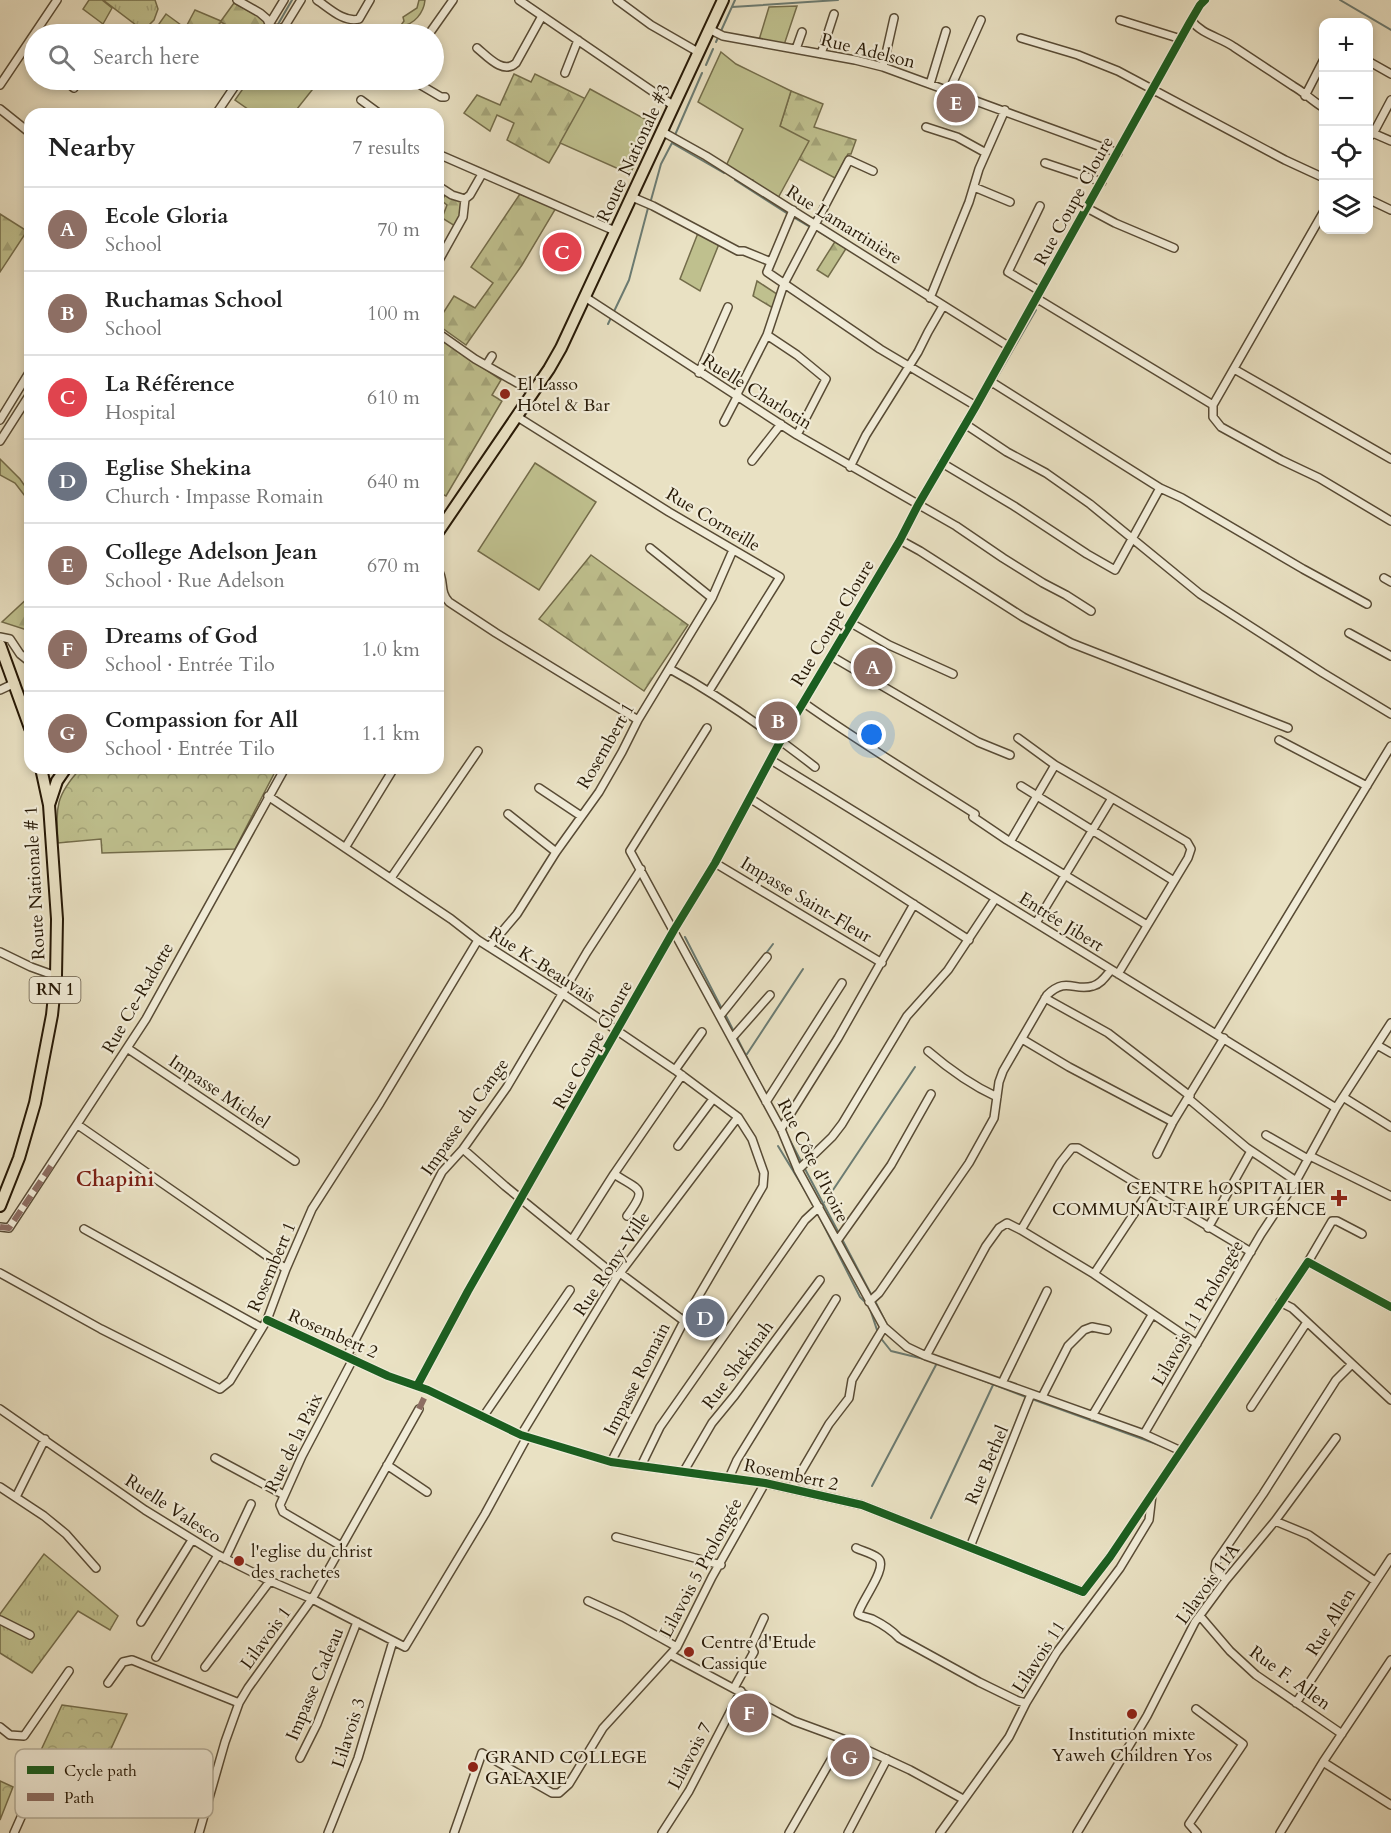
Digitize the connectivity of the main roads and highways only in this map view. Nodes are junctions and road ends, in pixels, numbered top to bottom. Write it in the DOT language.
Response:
graph roads {
  1 [pos="723,0"];
  2 [pos="444,523"];
  3 [pos="0,645"];
  4 [pos="24,704"];
  5 [pos="42,774"];
  6 [pos="62,774"];
  7 [pos="49,806"];
  8 [pos="0,1206"];
  1 -- 2 [label="main road, Route Nationale #3"];
  3 -- 4 [label="main road"];
  5 -- 7 [label="main road, Route Nationale # 1 / RN 1"];
  6 -- 7 [label="main road"];
  7 -- 8 [label="main road, Route Nationale # 1 / RN 1"];
}
